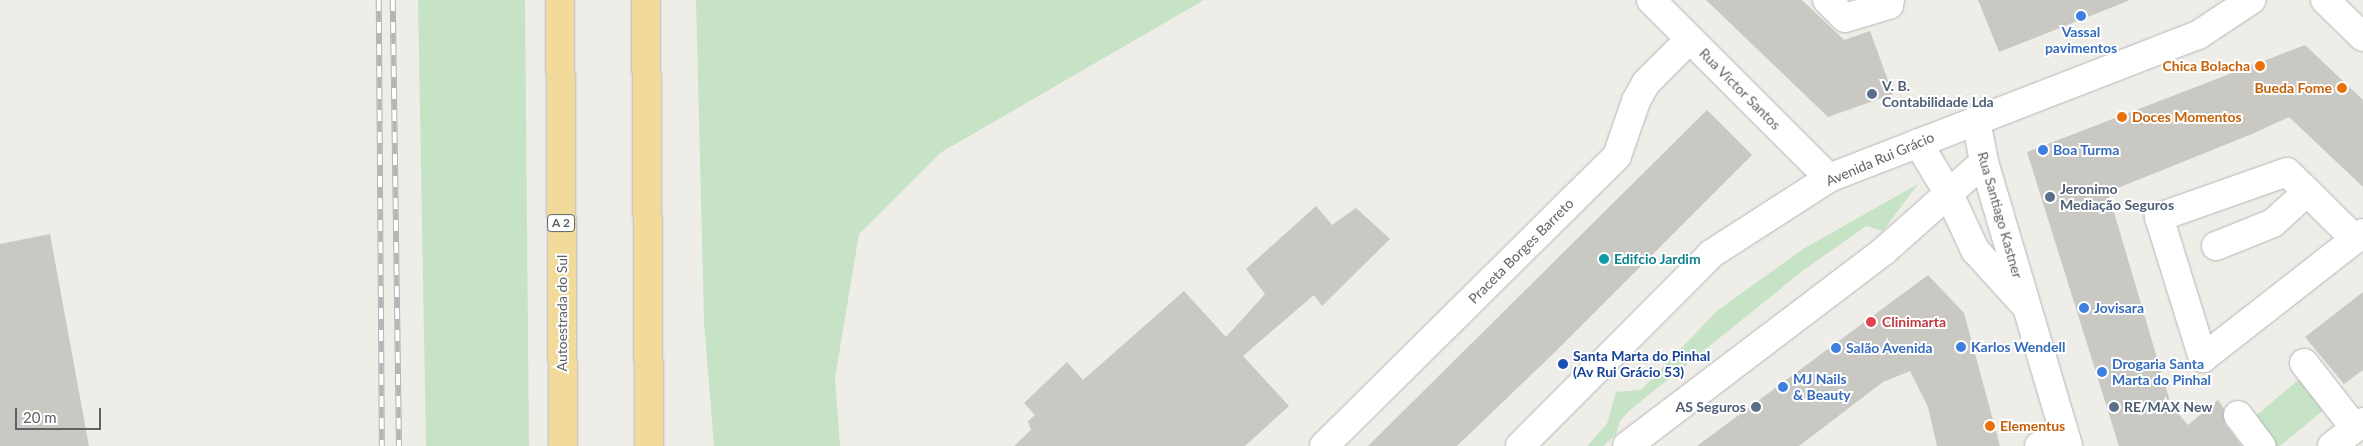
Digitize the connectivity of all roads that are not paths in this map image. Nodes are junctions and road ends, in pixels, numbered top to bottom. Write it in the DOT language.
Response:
graph roads {
  1 [pos="560,0"];
  2 [pos="646,0"];
  3 [pos="1651,0"];
  4 [pos="1827,0"];
  5 [pos="1890,0"];
  6 [pos="2251,0"];
  7 [pos="2325,0"];
  8 [pos="2363,37"];
  9 [pos="1690,39"];
  10 [pos="1976,120"];
  11 [pos="1918,143"];
  12 [pos="1984,162"];
  13 [pos="1829,178"];
  14 [pos="2307,192"];
  15 [pos="1949,194"];
  16 [pos="2359,236"];
  17 [pos="2216,246"];
  18 [pos="2028,309"];
  19 [pos="2304,363"];
  20 [pos="2238,414"];
  21 [pos="2359,425"];
  22 [pos="2067,443"];
  23 [pos="562,446"];
  24 [pos="649,446"];
  25 [pos="1324,446"];
  26 [pos="1520,446"];
  27 [pos="1627,446"];
  28 [pos="2038,446"];
  29 [pos="2261,446"];
  30 [pos="2332,446"];
  1 -- 23 [label="highway, Autoestrada do Sul / A 2"];
  2 -- 24 [label="highway"];
  3 -- 9 [label="street, Rua Victor Santos"];
  4 -- 5 [label="street"];
  6 -- 10 [label="street, Avenida Rui Grácio"];
  7 -- 8 [label="street"];
  9 -- 13 [label="street, Rua Victor Santos"];
  9 -- 25 [label="street, Praceta Borges Barreto"];
  10 -- 11 [label="street, Avenida Rui Grácio"];
  10 -- 12 [label="street, Rua Santiago Kastner"];
  11 -- 13 [label="street, Avenida Rui Grácio"];
  11 -- 15 [label="street, Rua Santiago Kastner"];
  12 -- 15 [label="street"];
  12 -- 18 [label="street, Rua Santiago Kastner"];
  13 -- 26 [label="street, Avenida Rui Grácio"];
  14 -- 16 [label="street"];
  14 -- 16 [label="street"];
  14 -- 17 [label="street"];
  15 -- 18 [label="street, Rua Santiago Kastner"];
  15 -- 27 [label="street"];
  18 -- 22 [label="street, Rua Santiago Kastner"];
  19 -- 21 [label="street"];
  20 -- 29 [label="street"];
  21 -- 30 [label="street"];
  22 -- 28 [label="street"];
}
